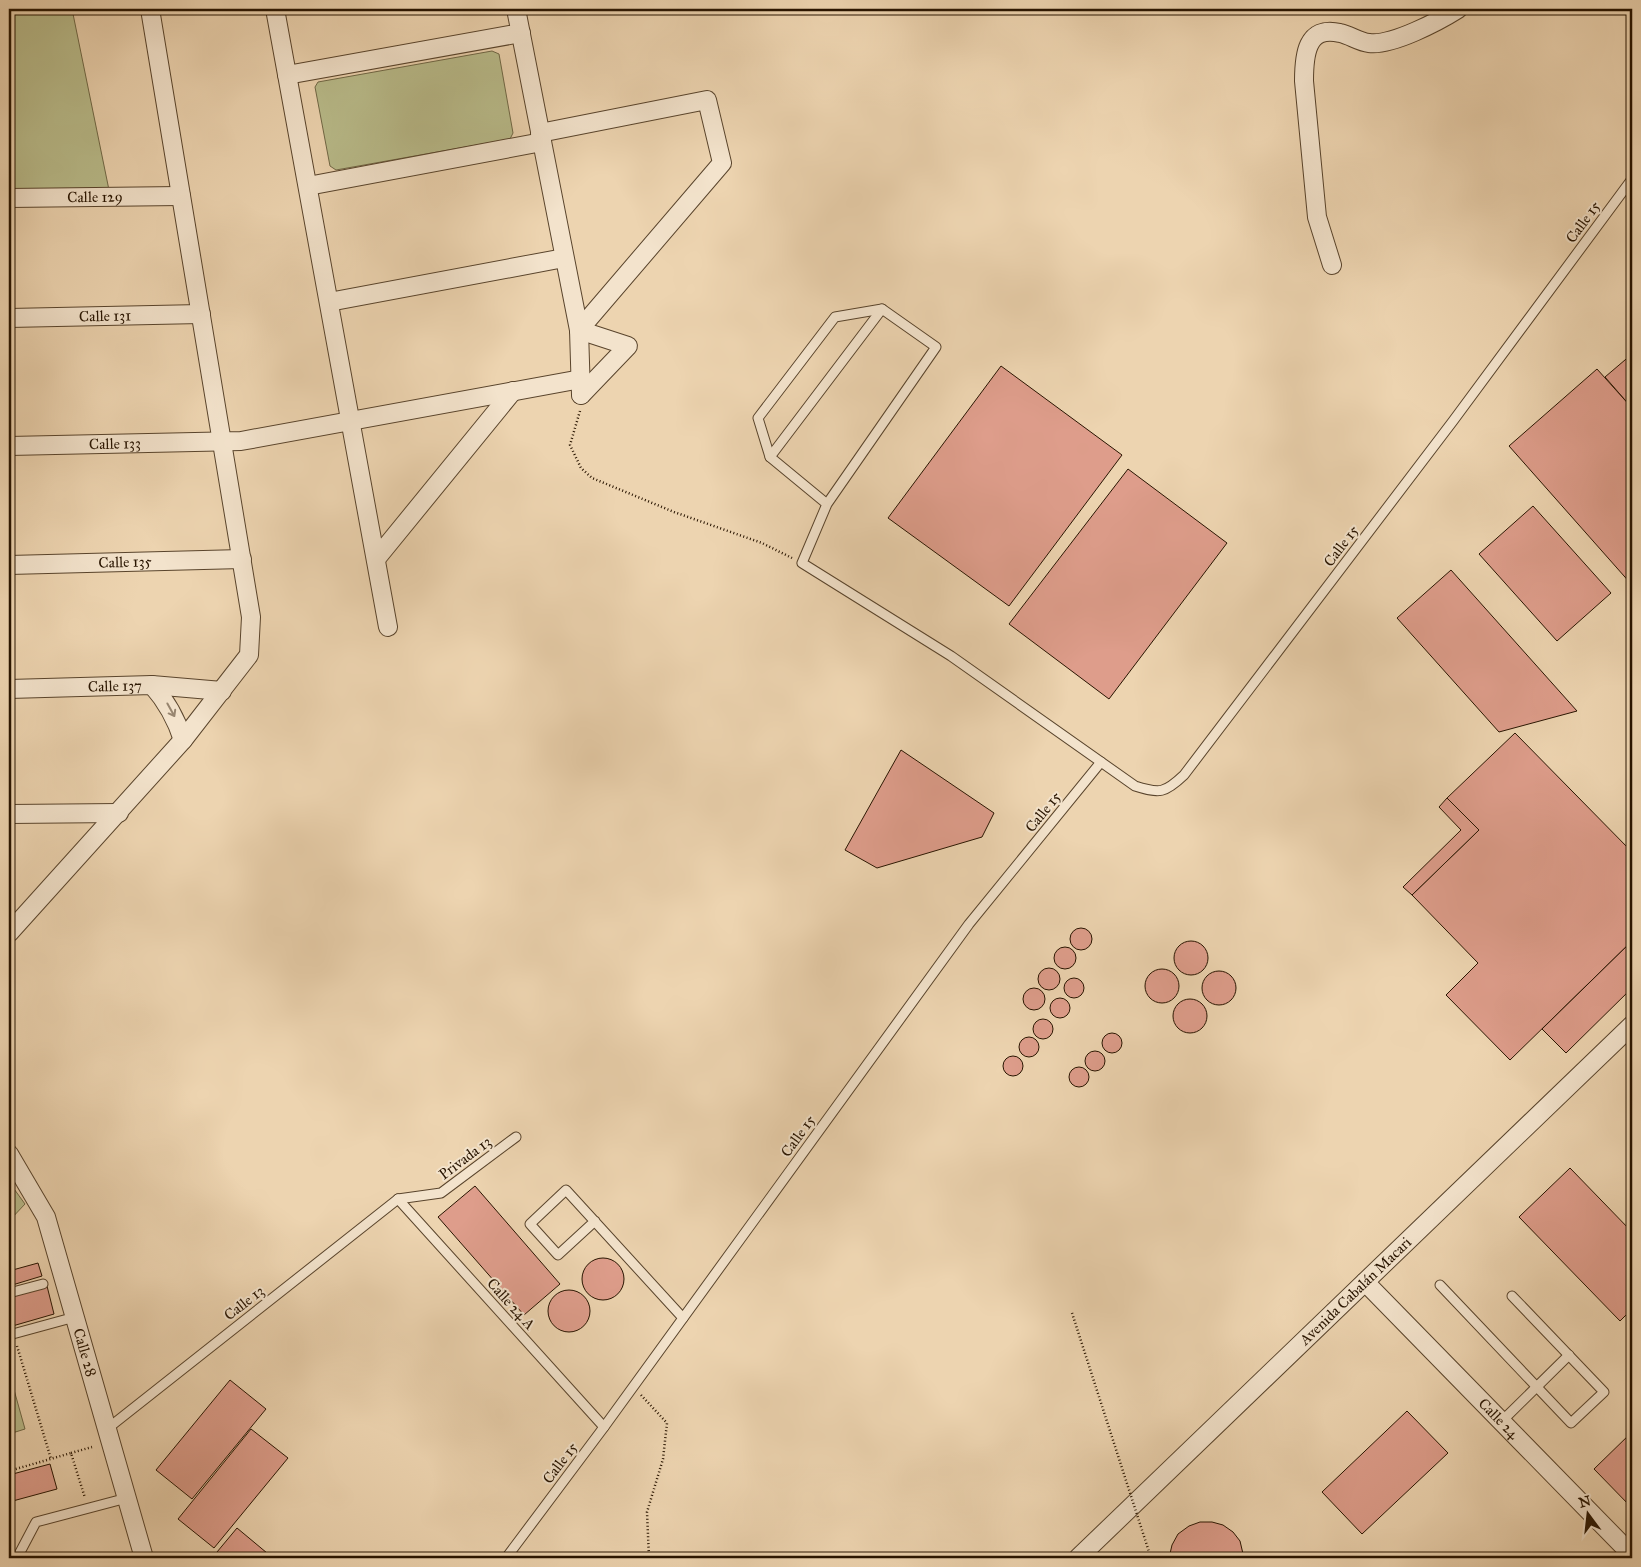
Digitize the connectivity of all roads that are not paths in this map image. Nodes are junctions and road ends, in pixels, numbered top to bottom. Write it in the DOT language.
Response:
graph roads {
  1 [pos="150,9"];
  2 [pos="275,9"];
  3 [pos="516,9"];
  4 [pos="1458,9"];
  5 [pos="521,33"];
  6 [pos="287,75"];
  7 [pos="541,137"];
  8 [pos="1632,179"];
  9 [pos="308,186"];
  10 [pos="181,196"];
  11 [pos="9,198"];
  12 [pos="564,258"];
  13 [pos="1332,265"];
  14 [pos="329,302"];
  15 [pos="882,309"];
  16 [pos="201,314"];
  17 [pos="9,318"];
  18 [pos="579,330"];
  19 [pos="581,387"];
  20 [pos="513,391"];
  21 [pos="350,420"];
  22 [pos="222,440"];
  23 [pos="9,446"];
  24 [pos="770,457"];
  25 [pos="827,504"];
  26 [pos="242,559"];
  27 [pos="376,559"];
  28 [pos="9,565"];
  29 [pos="388,627"];
  30 [pos="152,684"];
  31 [pos="9,689"];
  32 [pos="222,691"];
  33 [pos="183,740"];
  34 [pos="1101,762"];
  35 [pos="119,812"];
  36 [pos="9,814"];
  37 [pos="9,932"];
  38 [pos="1632,1025"];
  39 [pos="516,1137"];
  40 [pos="9,1154"];
  41 [pos="398,1199"];
  42 [pos="594,1221"];
  43 [pos="1366,1282"];
  44 [pos="43,1284"];
  45 [pos="1440,1285"];
  46 [pos="9,1294"];
  47 [pos="1512,1296"];
  48 [pos="74,1317"];
  49 [pos="683,1318"];
  50 [pos="11,1334"];
  51 [pos="1569,1355"];
  52 [pos="1537,1387"];
  53 [pos="1502,1422"];
  54 [pos="604,1427"];
  55 [pos="107,1429"];
  56 [pos="127,1498"];
  57 [pos="1632,1555"];
  58 [pos="17,1558"];
  59 [pos="144,1558"];
  60 [pos="506,1558"];
  61 [pos="1078,1558"];
  1 -- 10 [label="street"];
  2 -- 6 [label="street"];
  3 -- 5 [label="street"];
  4 -- 13 [label="street"];
  5 -- 6 [label="street"];
  5 -- 7 [label="street"];
  6 -- 9 [label="street"];
  7 -- 9 [label="street"];
  7 -- 12 [label="street"];
  7 -- 18 [label="street"];
  8 -- 34 [label="lane, Calle 15"];
  9 -- 14 [label="street"];
  10 -- 11 [label="street, Calle 129"];
  10 -- 16 [label="street"];
  12 -- 14 [label="street"];
  12 -- 18 [label="street"];
  14 -- 21 [label="street"];
  15 -- 24 [label="lane"];
  15 -- 24 [label="lane"];
  15 -- 25 [label="lane"];
  16 -- 17 [label="street, Calle 131"];
  16 -- 22 [label="street"];
  18 -- 19 [label="street"];
  18 -- 19 [label="street"];
  19 -- 20 [label="street, Calle 133"];
  20 -- 21 [label="street, Calle 133"];
  20 -- 27 [label="street"];
  21 -- 22 [label="street, Calle 133"];
  21 -- 27 [label="street"];
  22 -- 23 [label="street, Calle 133"];
  22 -- 26 [label="street"];
  24 -- 25 [label="lane"];
  25 -- 34 [label="lane"];
  26 -- 28 [label="street, Calle 135"];
  26 -- 32 [label="street"];
  27 -- 29 [label="street"];
  30 -- 31 [label="street, Calle 137"];
  30 -- 32 [label="street, Calle 137"];
  30 -- 33 [label="street, one-way"];
  32 -- 33 [label="street"];
  33 -- 35 [label="street"];
  34 -- 49 [label="lane, Calle 15"];
  35 -- 36 [label="street"];
  35 -- 37 [label="street"];
  38 -- 43 [label="street, Avenida Cabalán Macari"];
  39 -- 41 [label="lane, Privada 13"];
  40 -- 48 [label="street, Calle 28"];
  41 -- 54 [label="lane, Calle 24 A"];
  41 -- 55 [label="lane, Calle 13"];
  42 -- 42 [label="lane"];
  42 -- 49 [label="lane"];
  43 -- 53 [label="street, Calle 24"];
  43 -- 61 [label="street, Avenida Cabalán Macari"];
  44 -- 46 [label="lane"];
  45 -- 52 [label="lane"];
  47 -- 51 [label="lane"];
  48 -- 50 [label="lane"];
  48 -- 55 [label="street, Calle 28"];
  49 -- 54 [label="lane, Calle 15"];
  51 -- 52 [label="lane"];
  51 -- 52 [label="lane"];
  52 -- 53 [label="lane"];
  53 -- 57 [label="street, Calle 24"];
  54 -- 60 [label="lane, Calle 15"];
  55 -- 56 [label="street, Calle 28"];
  56 -- 58 [label="lane"];
  56 -- 59 [label="street, Calle 28"];
}
